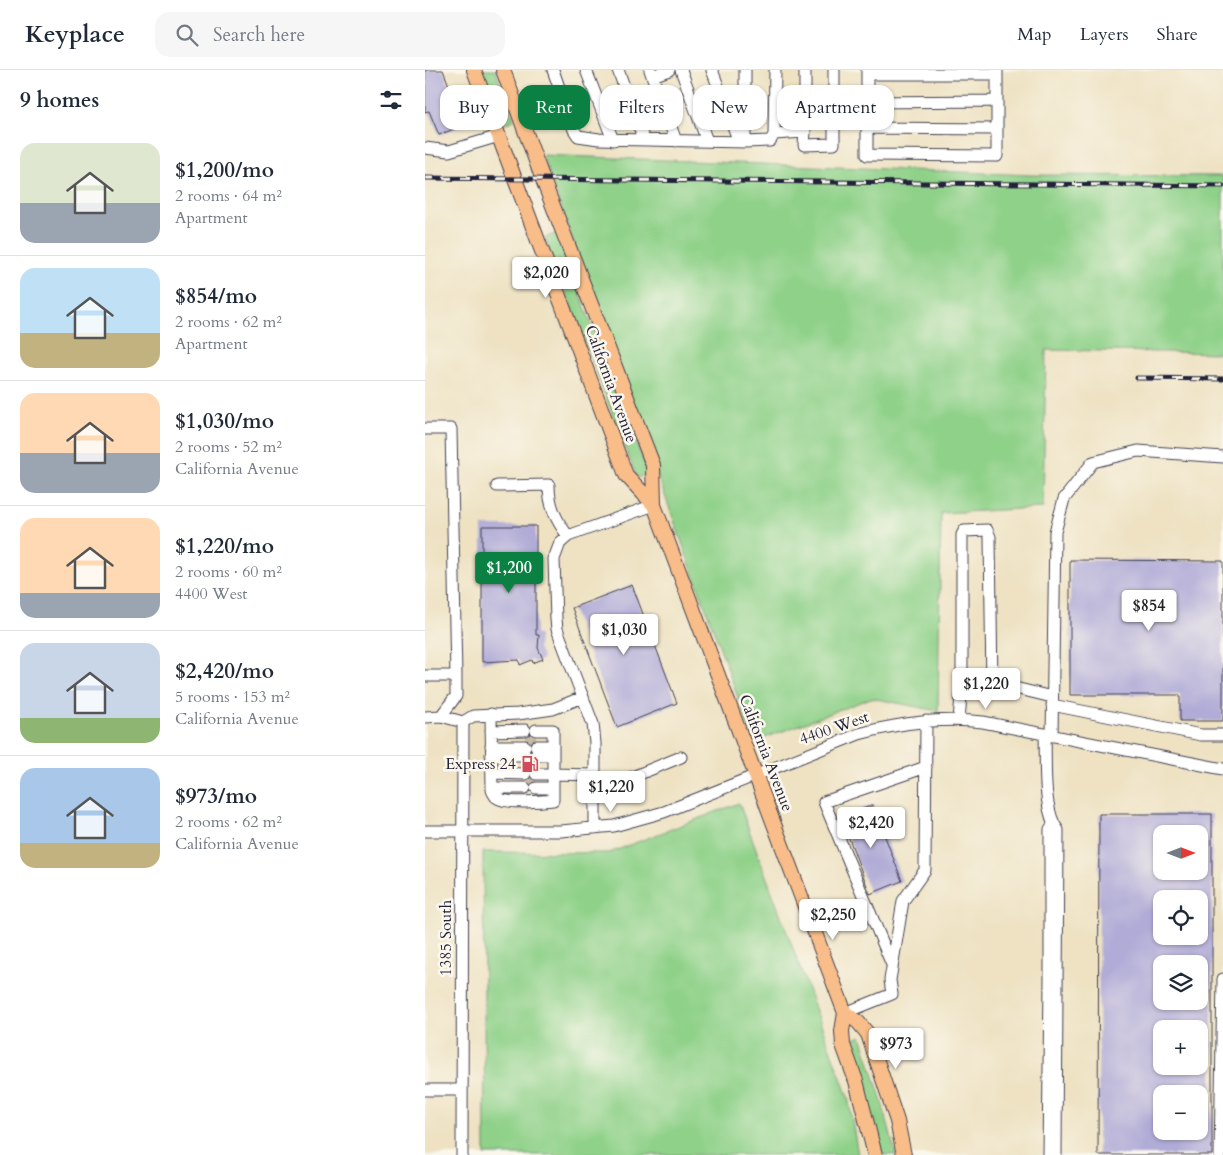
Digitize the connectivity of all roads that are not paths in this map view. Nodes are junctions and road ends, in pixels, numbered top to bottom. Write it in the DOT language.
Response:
graph roads {
  1 [pos="474,70"];
  2 [pos="503,70"];
  3 [pos="553,70"];
  4 [pos="586,70"];
  5 [pos="618,70"];
  6 [pos="669,70"];
  7 [pos="681,70"];
  8 [pos="712,70"];
  9 [pos="745,70"];
  10 [pos="775,70"];
  11 [pos="805,70"];
  12 [pos="834,70"];
  13 [pos="867,72"];
  14 [pos="997,72"];
  15 [pos="651,73"];
  16 [pos="867,85"];
  17 [pos="997,101"];
  18 [pos="894,102"];
  19 [pos="894,128"];
  20 [pos="997,129"];
  21 [pos="867,130"];
  22 [pos="805,132"];
  23 [pos="774,134"];
  24 [pos="499,136"];
  25 [pos="613,140"];
  26 [pos="643,140"];
  27 [pos="676,141"];
  28 [pos="707,141"];
  29 [pos="742,142"];
  30 [pos="425,148"];
  31 [pos="425,429"];
  32 [pos="1223,457"];
  33 [pos="497,486"];
  34 [pos="654,505"];
  35 [pos="568,536"];
  36 [pos="425,676"];
  37 [pos="456,676"];
  38 [pos="992,688"];
  39 [pos="964,690"];
  40 [pos="583,697"];
  41 [pos="1052,701"];
  42 [pos="491,714"];
  43 [pos="441,716"];
  44 [pos="425,717"];
  45 [pos="959,720"];
  46 [pos="926,721"];
  47 [pos="463,722"];
  48 [pos="1049,735"];
  49 [pos="1223,735"];
  50 [pos="491,742"];
  51 [pos="530,742"];
  52 [pos="553,747"];
  53 [pos="681,757"];
  54 [pos="926,767"];
  55 [pos="1223,769"];
  56 [pos="756,774"];
  57 [pos="594,779"];
  58 [pos="492,780"];
  59 [pos="553,781"];
  60 [pos="1054,824"];
  61 [pos="595,828"];
  62 [pos="425,831"];
  63 [pos="463,831"];
  64 [pos="892,965"];
  65 [pos="1223,979"];
  66 [pos="845,1013"];
  67 [pos="1222,1030"];
  68 [pos="425,1090"];
  69 [pos="462,1090"];
  70 [pos="462,1155"];
  71 [pos="875,1155"];
  72 [pos="904,1155"];
  73 [pos="1048,1155"];
  74 [pos="1056,1155"];
  75 [pos="1220,1155"];
  1 -- 24 [label="main road, California Avenue"];
  2 -- 34 [label="main road, California Avenue"];
  3 -- 25 [label="street"];
  4 -- 25 [label="street"];
  5 -- 26 [label="street"];
  6 -- 15 [label="street"];
  7 -- 28 [label="street"];
  8 -- 29 [label="street"];
  9 -- 29 [label="street"];
  10 -- 23 [label="street"];
  11 -- 22 [label="street"];
  12 -- 22 [label="street"];
  13 -- 14 [label="street"];
  13 -- 16 [label="street"];
  14 -- 17 [label="street"];
  15 -- 27 [label="street"];
  17 -- 18 [label="street"];
  17 -- 20 [label="street"];
  19 -- 20 [label="street"];
  20 -- 21 [label="street"];
  22 -- 23 [label="street"];
  23 -- 29 [label="street"];
  24 -- 30 [label="street"];
  24 -- 34 [label="main road, California Avenue"];
  25 -- 26 [label="street"];
  26 -- 27 [label="street"];
  27 -- 28 [label="street"];
  28 -- 29 [label="street"];
  31 -- 37 [label="street"];
  32 -- 41 [label="street"];
  33 -- 35 [label="street"];
  34 -- 35 [label="street"];
  34 -- 56 [label="main road, California Avenue"];
  35 -- 40 [label="street"];
  36 -- 37 [label="street"];
  37 -- 43 [label="street"];
  38 -- 39 [label="street"];
  38 -- 39 [label="street"];
  38 -- 41 [label="street"];
  39 -- 45 [label="street"];
  40 -- 42 [label="street"];
  40 -- 57 [label="street"];
  41 -- 48 [label="street"];
  41 -- 49 [label="street"];
  42 -- 47 [label="street"];
  42 -- 50 [label="street"];
  43 -- 44 [label="street"];
  43 -- 47 [label="street"];
  45 -- 46 [label="street, 4400 West"];
  45 -- 48 [label="street, 4400 West"];
  46 -- 54 [label="street"];
  46 -- 56 [label="street, 4400 West"];
  47 -- 63 [label="street, 1385 South"];
  48 -- 55 [label="street, 4400 West"];
  48 -- 60 [label="street"];
  50 -- 51 [label="street"];
  50 -- 51 [label="street"];
  50 -- 58 [label="street"];
  51 -- 52 [label="street"];
  51 -- 52 [label="street"];
  52 -- 59 [label="street"];
  53 -- 57 [label="street"];
  54 -- 64 [label="street"];
  54 -- 64 [label="street"];
  56 -- 61 [label="street, 4400 West"];
  56 -- 66 [label="main road, California Avenue"];
  57 -- 59 [label="street"];
  57 -- 61 [label="street"];
  58 -- 59 [label="street"];
  58 -- 59 [label="street"];
  60 -- 73 [label="street"];
  60 -- 74 [label="street"];
  61 -- 63 [label="street, 4400 West"];
  62 -- 63 [label="street, 4400 West"];
  63 -- 69 [label="street, 1385 South"];
  64 -- 66 [label="street"];
  65 -- 67 [label="street"];
  66 -- 71 [label="main road, California Avenue"];
  66 -- 72 [label="main road, California Avenue"];
  67 -- 75 [label="street"];
  68 -- 69 [label="street"];
  69 -- 70 [label="street, 1385 South"];
}
